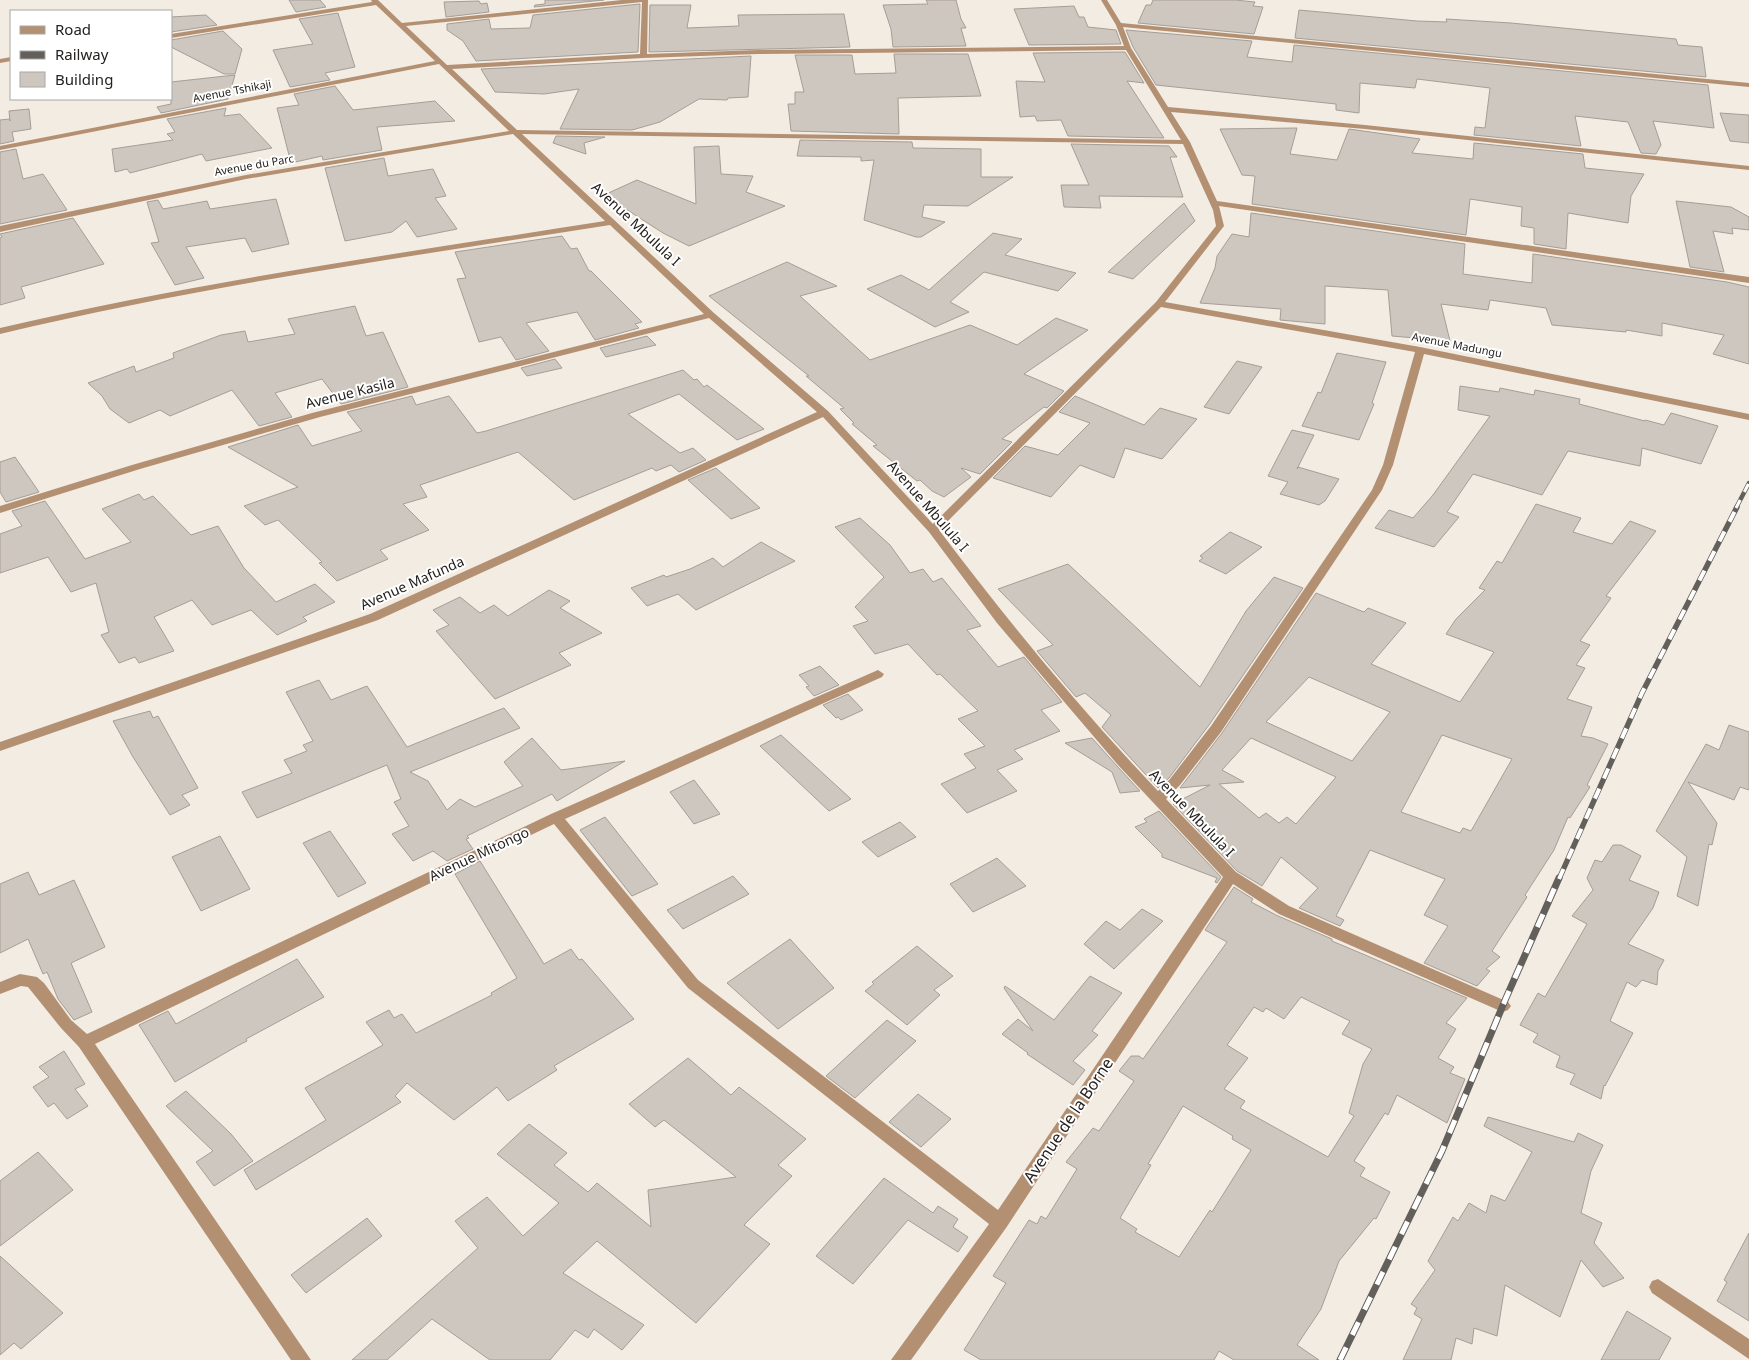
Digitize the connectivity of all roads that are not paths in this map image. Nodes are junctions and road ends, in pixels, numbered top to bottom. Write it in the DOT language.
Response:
graph roads {
  1 [pos="641,0"];
  2 [pos="645,0"];
  3 [pos="1104,0"];
  4 [pos="376,1"];
  5 [pos="1119,25"];
  6 [pos="401,26"];
  7 [pos="172,36"];
  8 [pos="1128,48"];
  9 [pos="643,56"];
  10 [pos="442,64"];
  11 [pos="1749,85"];
  12 [pos="1166,109"];
  13 [pos="514,132"];
  14 [pos="1186,142"];
  15 [pos="0,148"];
  16 [pos="1749,168"];
  17 [pos="1214,203"];
  18 [pos="613,222"];
  19 [pos="0,229"];
  20 [pos="1749,280"];
  21 [pos="1159,304"];
  22 [pos="711,315"];
  23 [pos="0,331"];
  24 [pos="1420,350"];
  25 [pos="824,413"];
  26 [pos="1749,417"];
  27 [pos="0,510"];
  28 [pos="933,530"];
  29 [pos="878,674"];
  30 [pos="0,747"];
  31 [pos="1157,800"];
  32 [pos="556,817"];
  33 [pos="1231,876"];
  34 [pos="0,988"];
  35 [pos="1503,1006"];
  36 [pos="85,1042"];
  37 [pos="1000,1222"];
  38 [pos="1658,1287"];
  39 [pos="1749,1350"];
  40 [pos="302,1360"];
  41 [pos="900,1360"];
  1 -- 6 [label="street"];
  2 -- 9 [label="street"];
  3 -- 5 [label="street"];
  4 -- 6 [label="street, Avenue Mbulula I"];
  4 -- 7 [label="street"];
  5 -- 8 [label="street"];
  5 -- 11 [label="street"];
  6 -- 10 [label="street, Avenue Mbulula I"];
  8 -- 9 [label="street, Avenue Tshikaji"];
  8 -- 12 [label="street"];
  9 -- 10 [label="street, Avenue Tshikaji"];
  10 -- 13 [label="street, Avenue Mbulula I"];
  10 -- 15 [label="street, Avenue Tshikaji"];
  12 -- 14 [label="street"];
  12 -- 16 [label="street"];
  13 -- 14 [label="street, Avenue du Parc"];
  13 -- 18 [label="street, Avenue Mbulula I"];
  13 -- 19 [label="street, Avenue du Parc"];
  14 -- 17 [label="street"];
  17 -- 20 [label="street"];
  17 -- 21 [label="street"];
  18 -- 22 [label="street, Avenue Mbulula I"];
  18 -- 23 [label="street"];
  21 -- 24 [label="street, Avenue Madungu"];
  21 -- 28 [label="street"];
  22 -- 25 [label="street, Avenue Mbulula I"];
  22 -- 27 [label="street, Avenue Kasila"];
  24 -- 26 [label="street, Avenue Madungu"];
  24 -- 31 [label="street"];
  25 -- 28 [label="street, Avenue Mbulula I"];
  25 -- 30 [label="street, Avenue Mafunda"];
  28 -- 31 [label="street, Avenue Mbulula I"];
  29 -- 32 [label="street, Avenue Mitongo"];
  31 -- 33 [label="street, Avenue Mbulula I"];
  32 -- 36 [label="street, Avenue Mitongo"];
  32 -- 37 [label="street"];
  33 -- 35 [label="street, Avenue Mbulula I"];
  33 -- 37 [label="street, Avenue de la Borne"];
  34 -- 36 [label="street"];
  36 -- 40 [label="street"];
  37 -- 41 [label="street, Avenue de la Borne"];
  38 -- 39 [label="street"];
}
